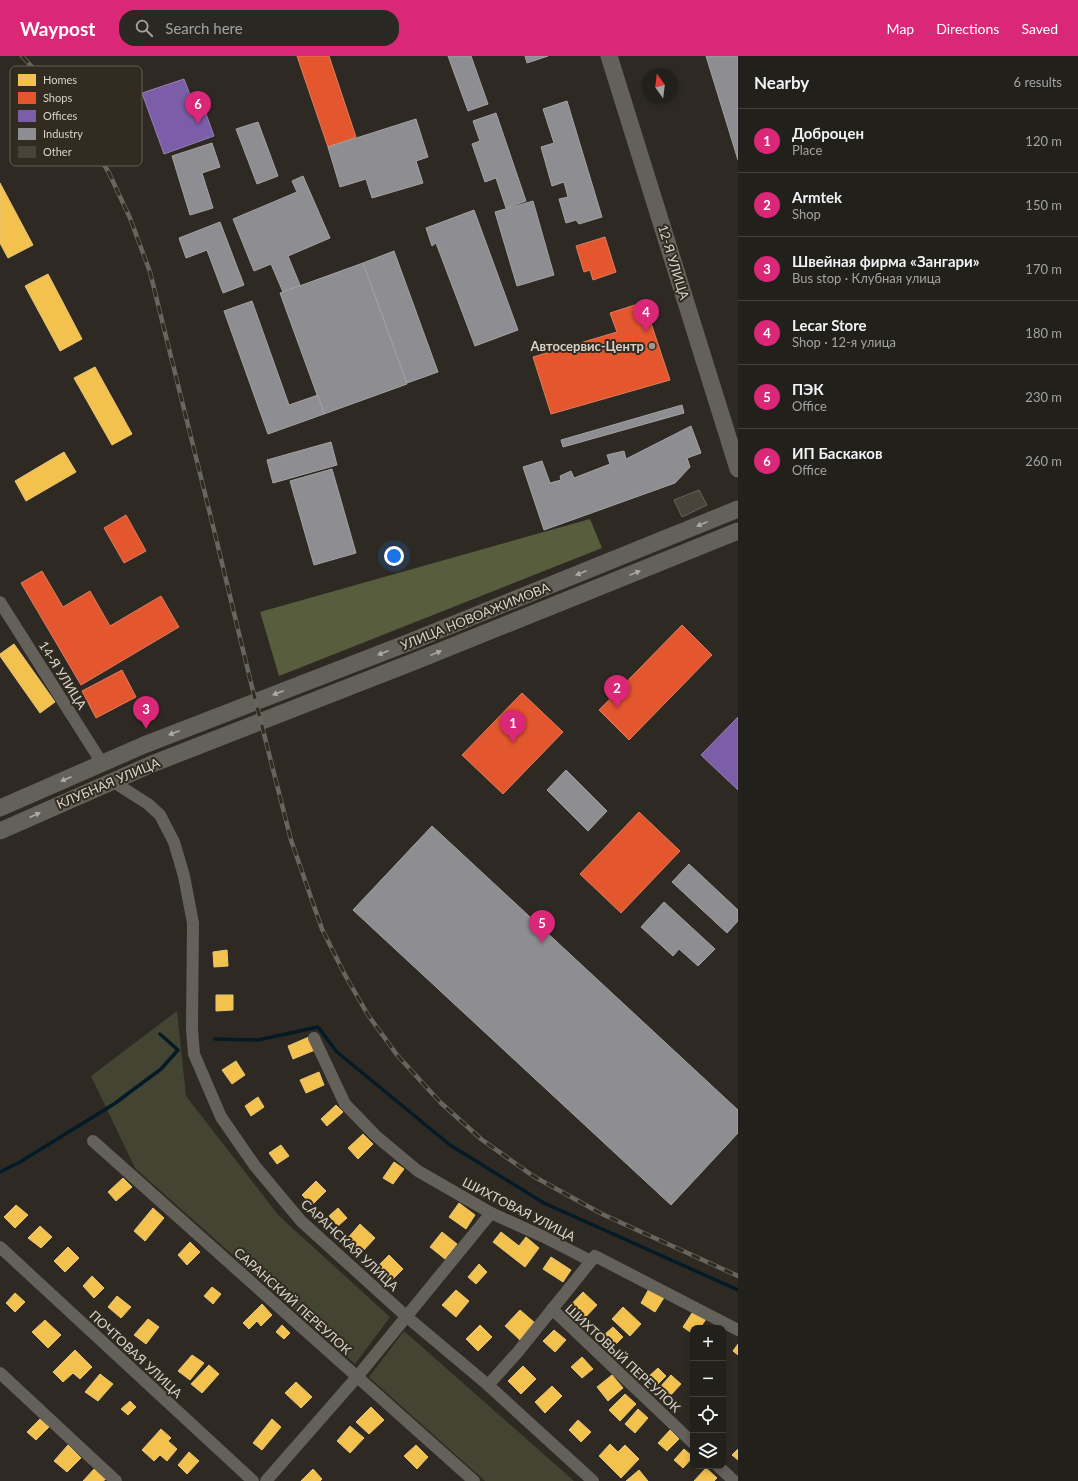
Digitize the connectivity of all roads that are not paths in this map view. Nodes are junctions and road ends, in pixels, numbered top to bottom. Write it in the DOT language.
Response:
graph roads {
  1 [pos="610,56"];
  2 [pos="737,461"];
  3 [pos="738,509"];
  4 [pos="738,531"];
  5 [pos="1,605"];
  6 [pos="210,719"];
  7 [pos="218,738"];
  8 [pos="102,763"];
  9 [pos="112,781"];
  10 [pos="0,808"];
  11 [pos="0,831"];
  12 [pos="314,1038"];
  13 [pos="93,1141"];
  14 [pos="491,1213"];
  15 [pos="0,1247"];
  16 [pos="593,1258"];
  17 [pos="552,1309"];
  18 [pos="407,1317"];
  19 [pos="738,1330"];
  20 [pos="0,1373"];
  21 [pos="357,1377"];
  22 [pos="488,1385"];
  23 [pos="690,1440"];
  24 [pos="721,1469"];
  25 [pos="116,1481"];
  26 [pos="253,1481"];
  27 [pos="266,1481"];
  28 [pos="474,1481"];
  29 [pos="593,1481"];
  30 [pos="734,1481"];
  1 -- 2 [label="main road, 12-Я УЛИЦА"];
  3 -- 6 [label="main road, УЛИЦА НОВОАЖИМОВА, one-way"];
  7 -- 4 [label="main road, УЛИЦА НОВОАЖИМОВА, one-way"];
  5 -- 8 [label="street, 14-Я УЛИЦА"];
  6 -- 8 [label="main road, КЛУБНАЯ УЛИЦА, one-way"];
  7 -- 9 [label="main road, КЛУБНАЯ УЛИЦА"];
  8 -- 9 [label="main road"];
  8 -- 10 [label="main road, КЛУБНАЯ УЛИЦА, one-way"];
  11 -- 9 [label="main road, КЛУБНАЯ УЛИЦА, one-way"];
  9 -- 18 [label="street, САРАНСКАЯ УЛИЦА"];
  12 -- 14 [label="street, ШИХТОВАЯ УЛИЦА"];
  13 -- 21 [label="street, САРАНСКИЙ ПЕРЕУЛОК"];
  14 -- 16 [label="street, ШИХТОВАЯ УЛИЦА"];
  14 -- 18 [label="street"];
  15 -- 26 [label="street, ПОЧТОВАЯ УЛИЦА"];
  16 -- 17 [label="street, ШИХТОВЫЙ ПЕРЕУЛОК"];
  16 -- 19 [label="street, ШИХТОВАЯ УЛИЦА"];
  17 -- 22 [label="street, ШИХТОВЫЙ ПЕРЕУЛОК"];
  17 -- 23 [label="street, ШИХТОВЫЙ ПЕРЕУЛОК"];
  18 -- 21 [label="street"];
  18 -- 22 [label="street, САРАНСКАЯ УЛИЦА"];
  20 -- 25 [label="street"];
  21 -- 27 [label="street"];
  21 -- 28 [label="street, САРАНСКИЙ ПЕРЕУЛОК"];
  22 -- 29 [label="street, САРАНСКАЯ УЛИЦА"];
  24 -- 30 [label="street"];
}
